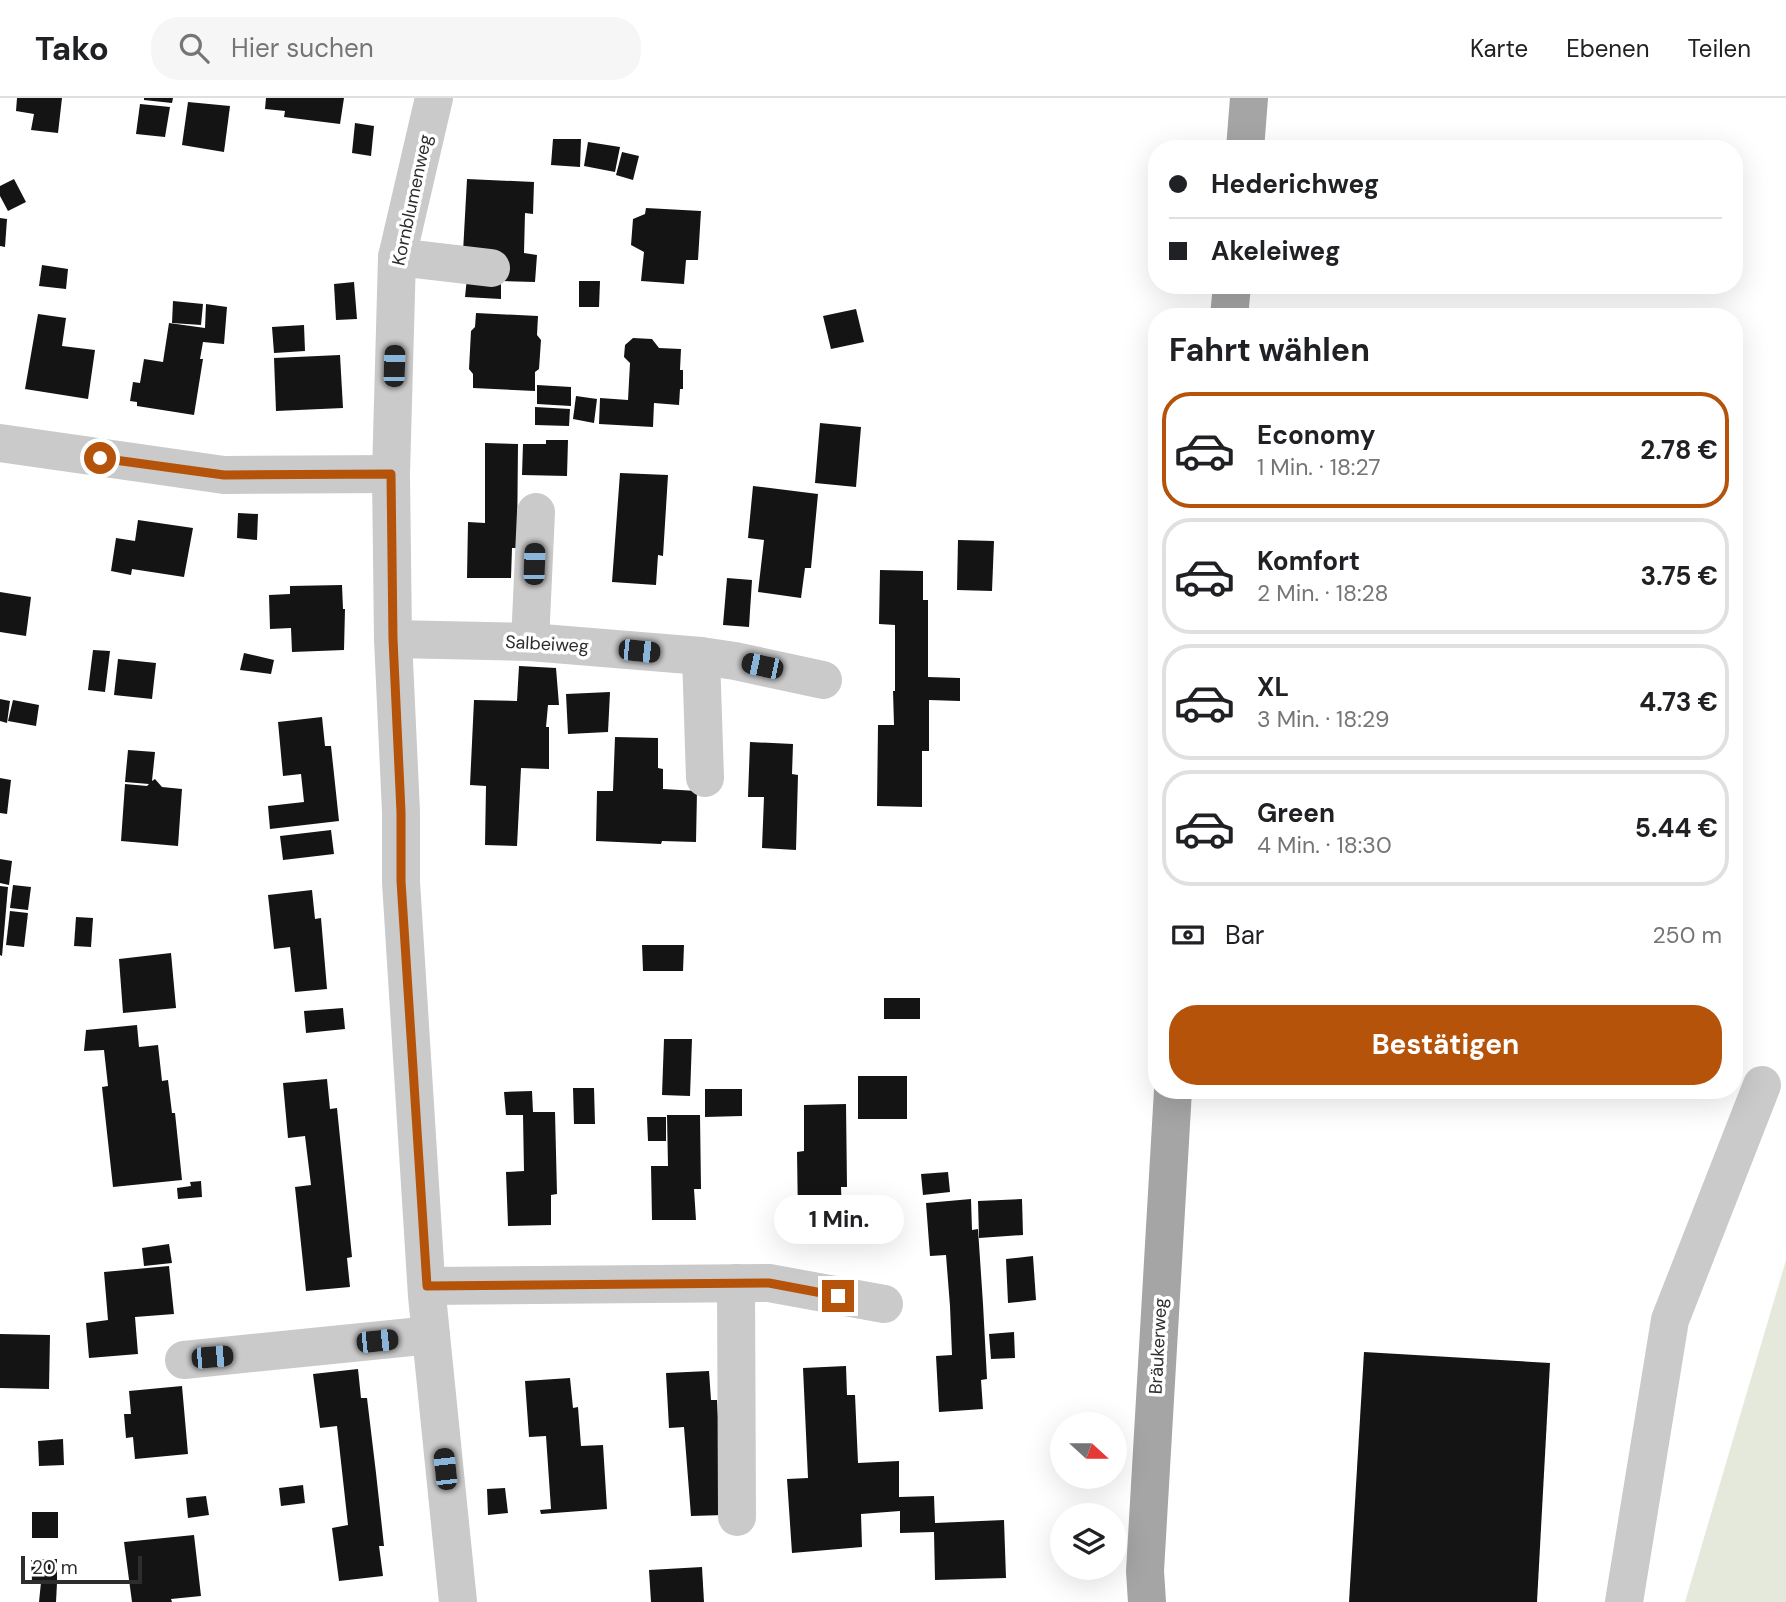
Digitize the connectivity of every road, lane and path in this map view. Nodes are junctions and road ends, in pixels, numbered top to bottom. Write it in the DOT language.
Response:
graph roads {
  1 [pos="434,98"];
  2 [pos="1249,98"];
  3 [pos="1246,140"];
  4 [pos="397,257"];
  5 [pos="491,268"];
  6 [pos="0,443"];
  7 [pos="391,474"];
  8 [pos="536,512"];
  9 [pos="393,639"];
  10 [pos="530,642"];
  11 [pos="701,656"];
  12 [pos="823,680"];
  13 [pos="705,778"];
  14 [pos="1762,1084"];
  15 [pos="1172,1099"];
  16 [pos="736,1283"];
  17 [pos="427,1286"];
  18 [pos="884,1304"];
  19 [pos="431,1335"];
  20 [pos="184,1360"];
  21 [pos="737,1517"];
  22 [pos="458,1602"];
  23 [pos="1147,1602"];
  24 [pos="1624,1602"];
  1 -- 4 [label="street, Kornblumenweg"];
  2 -- 3 [label="main road"];
  4 -- 5 [label="street"];
  4 -- 7 [label="street, Kornblumenweg"];
  6 -- 7 [label="street"];
  7 -- 9 [label="street, Kornblumenweg"];
  8 -- 10 [label="street"];
  9 -- 10 [label="street, Salbeiweg"];
  9 -- 17 [label="street, Kornblumenweg"];
  10 -- 11 [label="street, Salbeiweg"];
  11 -- 12 [label="street, Salbeiweg"];
  11 -- 13 [label="street"];
  14 -- 24 [label="street"];
  15 -- 23 [label="main road, Bräukerweg"];
  16 -- 17 [label="street"];
  16 -- 18 [label="street"];
  16 -- 21 [label="street"];
  17 -- 19 [label="street, Kornblumenweg"];
  19 -- 20 [label="street"];
  19 -- 22 [label="street, Kornblumenweg"];
}
